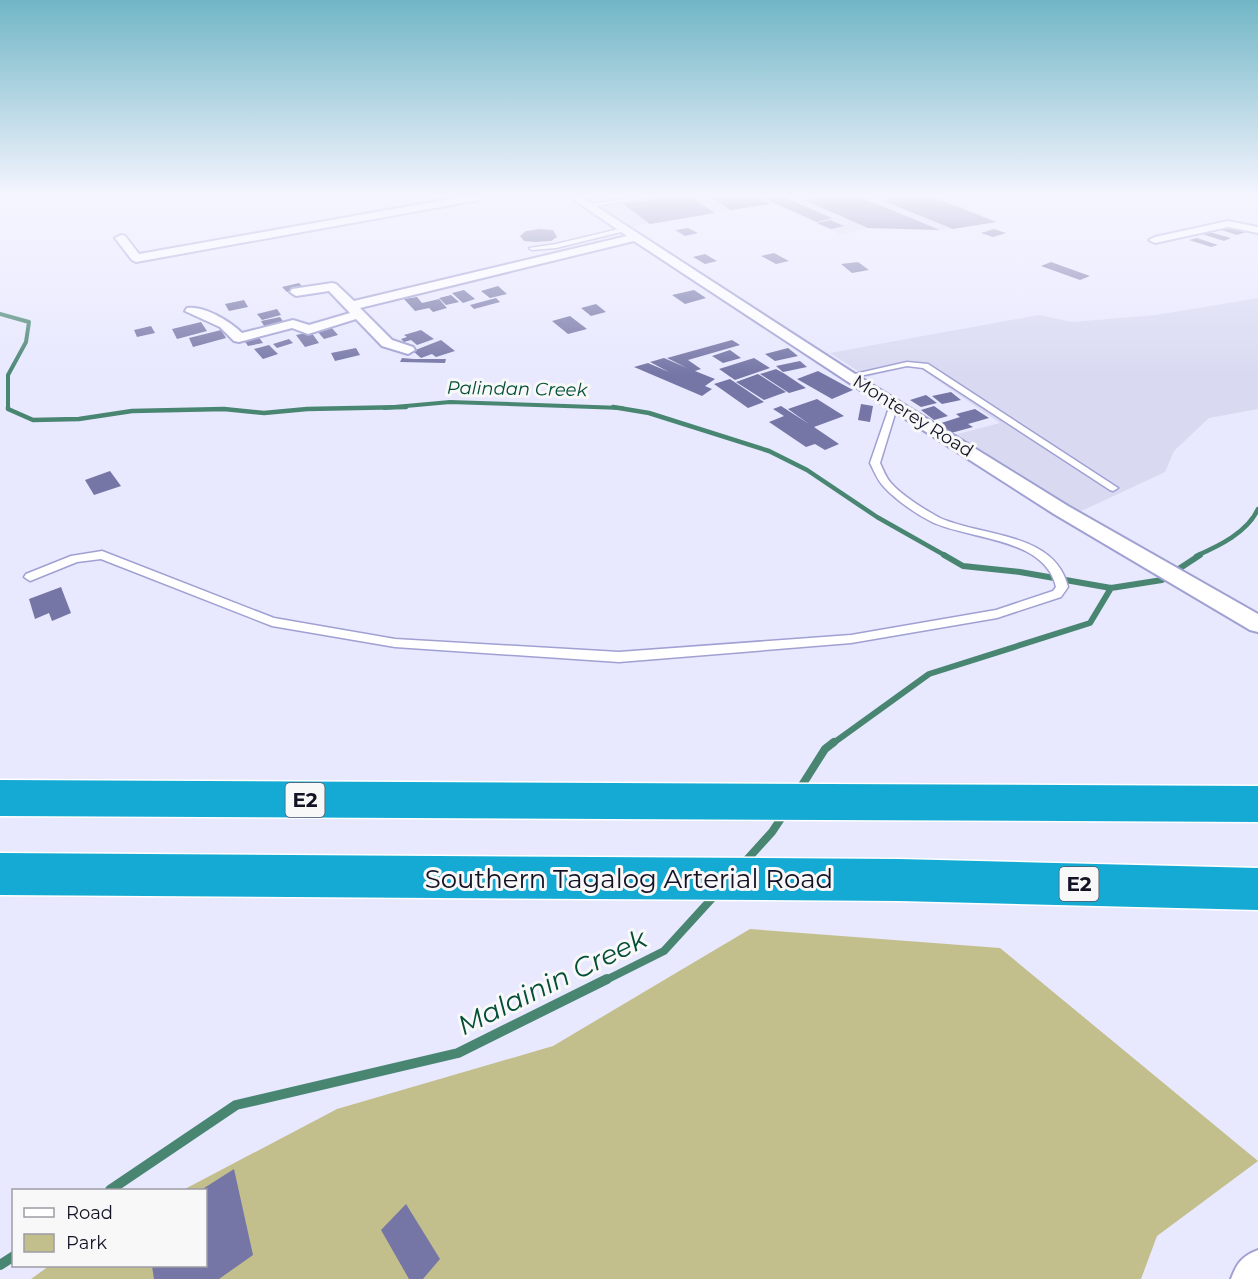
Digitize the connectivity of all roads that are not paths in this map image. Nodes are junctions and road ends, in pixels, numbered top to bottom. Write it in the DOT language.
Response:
graph roads {
  1 [pos="548,257"];
  2 [pos="657,257"];
  3 [pos="296,292"];
  4 [pos="355,310"];
  5 [pos="192,311"];
  6 [pos="408,350"];
  7 [pos="850,376"];
  8 [pos="894,404"];
  9 [pos="1113,488"];
  10 [pos="30,577"];
  11 [pos="1258,624"];
  12 [pos="0,798"];
  13 [pos="1258,804"];
  14 [pos="0,874"];
  15 [pos="1258,889"];
  16 [pos="1258,1270"];
  17 [pos="1251,1279"];
  1 -- 4 [label="street"];
  2 -- 7 [label="street, Monterey Road"];
  3 -- 4 [label="street"];
  4 -- 5 [label="street"];
  4 -- 6 [label="street"];
  7 -- 8 [label="street, Monterey Road"];
  7 -- 9 [label="lane"];
  8 -- 10 [label="lane"];
  8 -- 11 [label="street, Monterey Road"];
  12 -- 13 [label="highway, E2"];
  14 -- 15 [label="highway, Southern Tagalog Arterial Road / E2"];
  16 -- 17 [label="street"];
}
